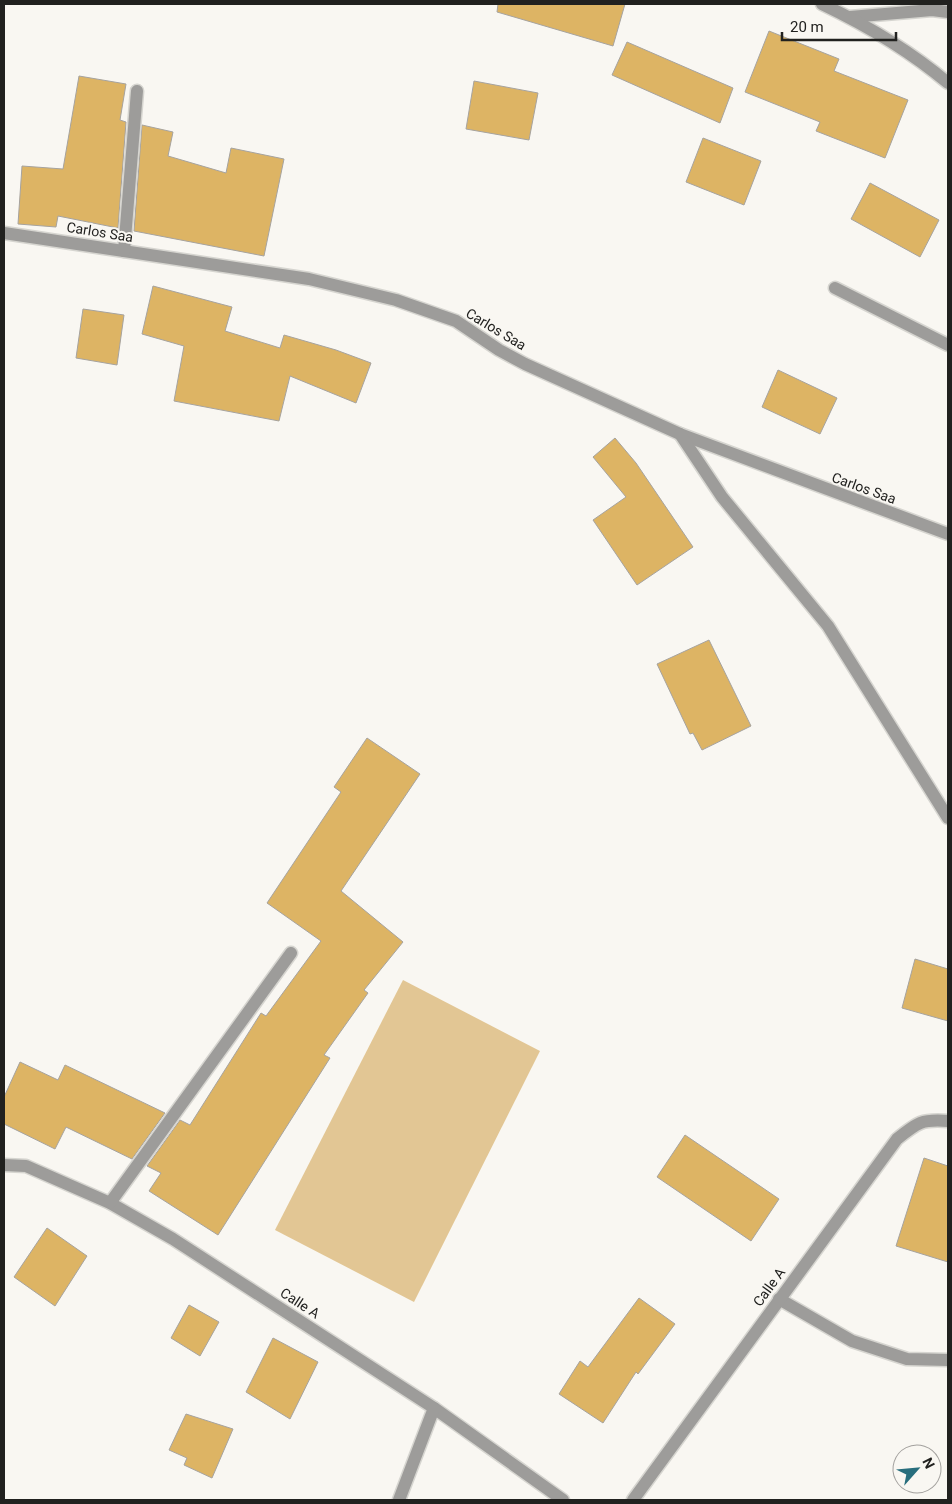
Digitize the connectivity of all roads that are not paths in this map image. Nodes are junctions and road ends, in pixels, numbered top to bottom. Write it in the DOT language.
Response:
graph roads {
  1 [pos="822,4"];
  2 [pos="850,4"];
  3 [pos="948,12"];
  4 [pos="850,17"];
  5 [pos="948,83"];
  6 [pos="137,91"];
  7 [pos="4,233"];
  8 [pos="124,251"];
  9 [pos="835,288"];
  10 [pos="948,345"];
  11 [pos="680,434"];
  12 [pos="948,534"];
  13 [pos="948,818"];
  14 [pos="291,953"];
  15 [pos="948,1121"];
  16 [pos="4,1165"];
  17 [pos="110,1203"];
  18 [pos="779,1299"];
  19 [pos="948,1360"];
  20 [pos="434,1408"];
  21 [pos="399,1500"];
  22 [pos="563,1500"];
  23 [pos="633,1500"];
  1 -- 4 [label="street"];
  2 -- 4 [label="street"];
  3 -- 4 [label="street"];
  4 -- 5 [label="street"];
  6 -- 8 [label="street"];
  7 -- 8 [label="street, Carlos Saa"];
  8 -- 11 [label="street, Carlos Saa"];
  9 -- 10 [label="street"];
  11 -- 12 [label="street, Carlos Saa"];
  11 -- 13 [label="street"];
  14 -- 17 [label="street"];
  15 -- 18 [label="street, Calle A"];
  16 -- 17 [label="street, Calle A"];
  17 -- 20 [label="street, Calle A"];
  18 -- 19 [label="street"];
  18 -- 23 [label="street, Calle A"];
  20 -- 21 [label="street"];
  20 -- 22 [label="street, Calle A"];
}
